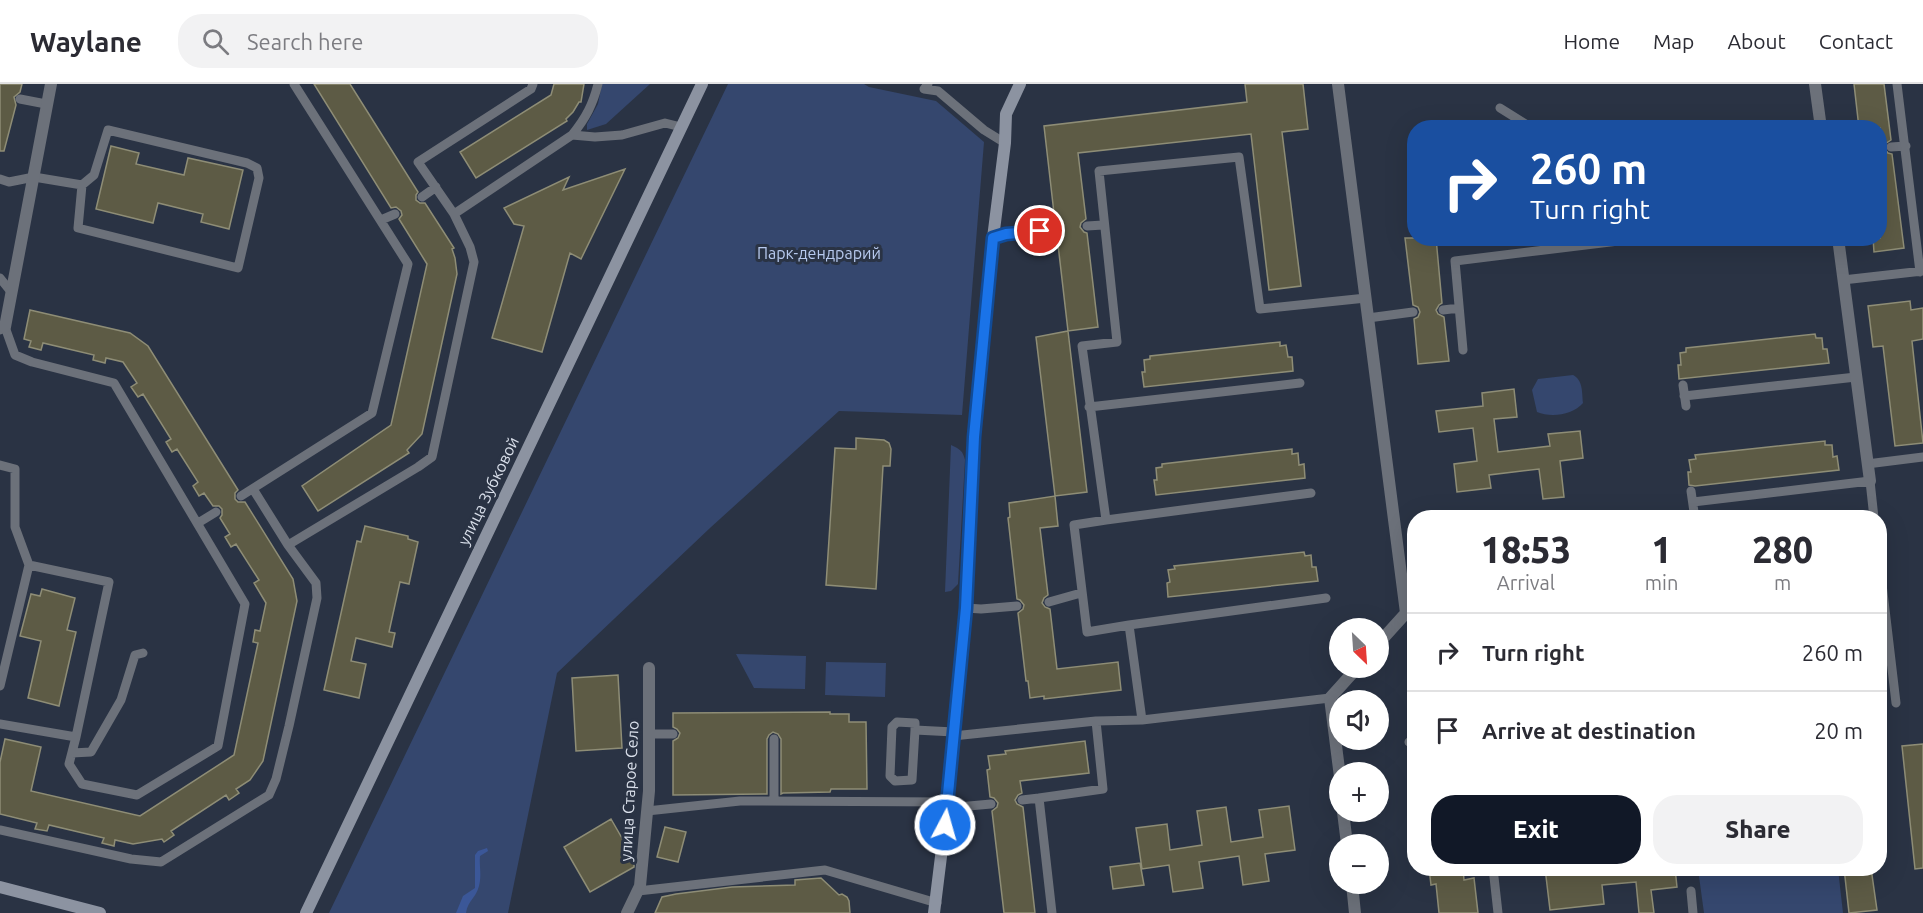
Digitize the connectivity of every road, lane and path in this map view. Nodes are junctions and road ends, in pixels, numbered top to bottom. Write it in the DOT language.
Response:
graph roads {
  1 [pos="51,84"];
  2 [pos="294,84"];
  3 [pos="533,84"];
  4 [pos="598,84"];
  5 [pos="702,84"];
  6 [pos="928,84"];
  7 [pos="1020,84"];
  8 [pos="1338,84"];
  9 [pos="1815,84"];
  10 [pos="1897,84"];
  11 [pos="20,99"];
  12 [pos="46,104"];
  13 [pos="1500,108"];
  14 [pos="1519,120"];
  15 [pos="1820,120"];
  16 [pos="681,127"];
  17 [pos="572,135"];
  18 [pos="1005,143"];
  19 [pos="1906,146"];
  20 [pos="1891,147"];
  21 [pos="34,177"];
  22 [pos="0,180"];
  23 [pos="82,184"];
  24 [pos="436,187"];
  25 [pos="422,197"];
  26 [pos="395,214"];
  27 [pos="454,214"];
  28 [pos="381,220"];
  29 [pos="1103,225"];
  30 [pos="1087,226"];
  31 [pos="1056,229"];
  32 [pos="993,238"];
  33 [pos="1559,246"];
  34 [pos="1839,246"];
  35 [pos="1922,272"];
  36 [pos="0,278"];
  37 [pos="1843,280"];
  38 [pos="12,292"];
  39 [pos="1366,298"];
  40 [pos="1459,308"];
  41 [pos="1443,310"];
  42 [pos="1413,312"];
  43 [pos="1368,318"];
  44 [pos="3,329"];
  45 [pos="1463,350"];
  46 [pos="1856,377"];
  47 [pos="1300,383"];
  48 [pos="1683,385"];
  49 [pos="1089,407"];
  50 [pos="1923,457"];
  51 [pos="1867,464"];
  52 [pos="0,465"];
  53 [pos="1870,481"];
  54 [pos="253,489"];
  55 [pos="1691,492"];
  56 [pos="1311,493"];
  57 [pos="242,496"];
  58 [pos="1873,510"];
  59 [pos="216,512"];
  60 [pos="1106,520"];
  61 [pos="198,523"];
  62 [pos="288,545"];
  63 [pos="29,565"];
  64 [pos="1081,593"];
  65 [pos="1407,595"];
  66 [pos="1326,598"];
  67 [pos="1049,602"];
  68 [pos="1017,606"];
  69 [pos="966,608"];
  70 [pos="1407,619"];
  71 [pos="1129,625"];
  72 [pos="1887,626"];
  73 [pos="1389,634"];
  74 [pos="143,653"];
  75 [pos="649,668"];
  76 [pos="1348,678"];
  77 [pos="0,686"];
  78 [pos="1337,690"];
  79 [pos="1329,698"];
  80 [pos="1896,703"];
  81 [pos="1142,720"];
  82 [pos="1096,721"];
  83 [pos="0,724"];
  84 [pos="915,730"];
  85 [pos="649,734"];
  86 [pos="673,734"];
  87 [pos="953,734"];
  88 [pos="76,736"];
  89 [pos="774,739"];
  90 [pos="72,753"];
  91 [pos="1039,798"];
  92 [pos="1022,800"];
  93 [pos="774,801"];
  94 [pos="991,804"];
  95 [pos="947,805"];
  96 [pos="647,811"];
  97 [pos="0,830"];
  98 [pos="1494,876"];
  99 [pos="0,888"];
  100 [pos="638,891"];
  101 [pos="1691,891"];
  102 [pos="1353,894"];
  103 [pos="935,908"];
  104 [pos="100,913"];
  105 [pos="306,913"];
  106 [pos="627,913"];
  107 [pos="1052,913"];
  108 [pos="1355,913"];
  109 [pos="1498,913"];
  110 [pos="1693,913"];
  1 -- 12 [label="street"];
  2 -- 28 [label="lane"];
  3 -- 24 [label="lane"];
  4 -- 17 [label="lane"];
  5 -- 16 [label="street, улица Зубковой"];
  6 -- 18 [label="lane"];
  7 -- 18 [label="street"];
  8 -- 39 [label="street"];
  9 -- 15 [label="street"];
  10 -- 19 [label="lane"];
  11 -- 12 [label="lane"];
  12 -- 21 [label="street"];
  13 -- 14 [label="lane"];
  16 -- 17 [label="lane"];
  16 -- 105 [label="street, улица Зубковой"];
  17 -- 27 [label="lane"];
  18 -- 32 [label="street"];
  19 -- 20 [label="lane"];
  19 -- 35 [label="lane"];
  21 -- 22 [label="lane"];
  21 -- 23 [label="lane"];
  21 -- 38 [label="street"];
  23 -- 23 [label="lane"];
  24 -- 25 [label="lane"];
  24 -- 27 [label="lane"];
  26 -- 28 [label="lane"];
  27 -- 62 [label="lane"];
  28 -- 54 [label="lane"];
  29 -- 30 [label="lane"];
  29 -- 39 [label="lane"];
  29 -- 49 [label="lane"];
  31 -- 32 [label="lane"];
  32 -- 69 [label="street"];
  33 -- 40 [label="lane"];
  34 -- 37 [label="street"];
  35 -- 37 [label="lane"];
  36 -- 38 [label="lane"];
  37 -- 46 [label="street"];
  38 -- 44 [label="street"];
  39 -- 43 [label="street"];
  40 -- 41 [label="lane"];
  40 -- 45 [label="lane"];
  42 -- 43 [label="lane"];
  43 -- 65 [label="street"];
  44 -- 61 [label="lane"];
  46 -- 48 [label="lane"];
  46 -- 51 [label="street"];
  47 -- 49 [label="lane"];
  49 -- 60 [label="lane"];
  50 -- 51 [label="lane"];
  51 -- 53 [label="street"];
  52 -- 63 [label="lane"];
  53 -- 55 [label="lane"];
  53 -- 58 [label="lane"];
  54 -- 57 [label="lane"];
  54 -- 62 [label="lane"];
  56 -- 60 [label="lane"];
  59 -- 61 [label="lane"];
  60 -- 64 [label="lane"];
  61 -- 90 [label="lane"];
  62 -- 97 [label="lane"];
  63 -- 77 [label="lane"];
  63 -- 88 [label="lane"];
  64 -- 67 [label="lane"];
  64 -- 71 [label="lane"];
  66 -- 71 [label="lane"];
  68 -- 69 [label="lane"];
  69 -- 87 [label="street"];
  70 -- 73 [label="street"];
  71 -- 81 [label="lane"];
  72 -- 80 [label="lane"];
  74 -- 90 [label="lane"];
  75 -- 85 [label="street, улица Старое Село"];
  76 -- 78 [label="street"];
  79 -- 81 [label="lane"];
  81 -- 82 [label="lane"];
  82 -- 87 [label="lane"];
  82 -- 91 [label="lane"];
  83 -- 88 [label="lane"];
  84 -- 84 [label="lane"];
  84 -- 87 [label="lane"];
  85 -- 86 [label="lane"];
  85 -- 96 [label="street, улица Старое Село"];
  87 -- 95 [label="street"];
  88 -- 90 [label="lane"];
  89 -- 93 [label="lane"];
  91 -- 92 [label="lane"];
  91 -- 107 [label="lane"];
  93 -- 95 [label="lane"];
  93 -- 96 [label="lane"];
  94 -- 95 [label="lane"];
  95 -- 103 [label="street"];
  96 -- 100 [label="street, улица Старое Село"];
  98 -- 109 [label="lane"];
  99 -- 104 [label="street"];
  100 -- 103 [label="lane"];
  100 -- 106 [label="street, улица Старое Село"];
  101 -- 110 [label="lane"];
  102 -- 108 [label="street"];
}
